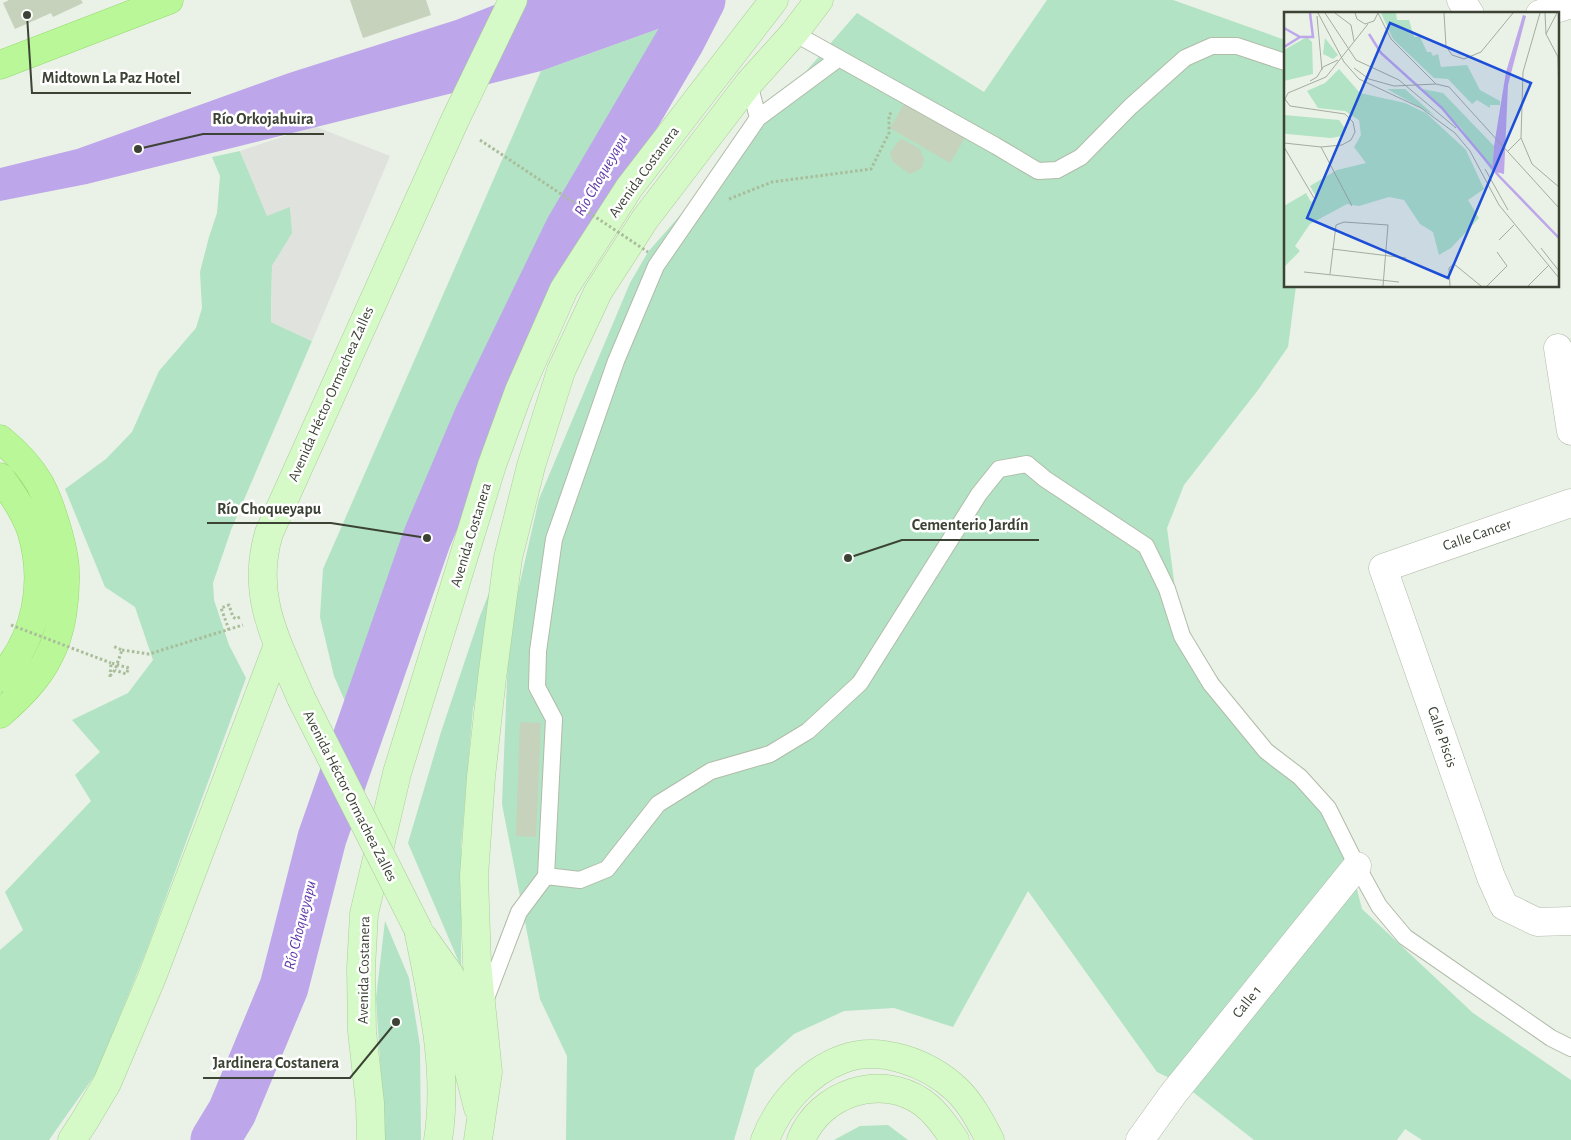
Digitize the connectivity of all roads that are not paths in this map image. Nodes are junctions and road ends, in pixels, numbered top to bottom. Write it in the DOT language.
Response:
graph roads {
  1 [pos="169,0"];
  2 [pos="513,0"];
  3 [pos="774,0"];
  4 [pos="819,0"];
  5 [pos="1461,0"];
  6 [pos="1571,4"];
  7 [pos="1469,12"];
  8 [pos="1546,12"];
  9 [pos="794,34"];
  10 [pos="839,58"];
  11 [pos="1284,62"];
  12 [pos="0,65"];
  13 [pos="749,83"];
  14 [pos="758,118"];
  15 [pos="1558,348"];
  16 [pos="1571,431"];
  17 [pos="0,439"];
  18 [pos="0,477"];
  19 [pos="1571,503"];
  20 [pos="1383,568"];
  21 [pos="278,645"];
  22 [pos="0,678"];
  23 [pos="0,714"];
  24 [pos="1357,866"];
  25 [pos="546,876"];
  26 [pos="1571,922"];
  27 [pos="418,929"];
  28 [pos="482,1010"];
  29 [pos="1571,1048"];
  30 [pos="843,1059"];
  31 [pos="855,1091"];
  32 [pos="480,1130"];
  33 [pos="72,1140"];
  34 [pos="372,1140"];
  35 [pos="438,1140"];
  36 [pos="765,1140"];
  37 [pos="801,1140"];
  38 [pos="955,1140"];
  39 [pos="990,1140"];
  40 [pos="1140,1140"];
  1 -- 12 [label="main road"];
  2 -- 21 [label="main road, Avenida Héctor Ormachea Zalles"];
  3 -- 34 [label="main road, Avenida Costanera"];
  4 -- 9 [label="main road, Avenida Costanera"];
  5 -- 7 [label="street"];
  6 -- 8 [label="street"];
  9 -- 10 [label="lane"];
  9 -- 13 [label="main road, Avenida Costanera"];
  10 -- 11 [label="lane"];
  10 -- 14 [label="lane"];
  13 -- 14 [label="lane"];
  13 -- 28 [label="main road, Avenida Costanera"];
  14 -- 25 [label="lane"];
  15 -- 16 [label="street"];
  17 -- 23 [label="main road"];
  18 -- 22 [label="main road"];
  19 -- 20 [label="street, Calle Cancer"];
  20 -- 26 [label="street, Calle Piscis"];
  21 -- 27 [label="main road, Avenida Héctor Ormachea Zalles, bridge"];
  21 -- 33 [label="main road"];
  24 -- 25 [label="lane"];
  24 -- 29 [label="lane"];
  24 -- 40 [label="street, Calle 1"];
  25 -- 28 [label="lane"];
  27 -- 32 [label="main road"];
  27 -- 35 [label="main road"];
  28 -- 32 [label="main road, Avenida Costanera"];
  30 -- 31 [label="main road"];
  30 -- 36 [label="main road"];
  30 -- 39 [label="main road"];
  31 -- 37 [label="main road"];
  31 -- 38 [label="main road"];
}
